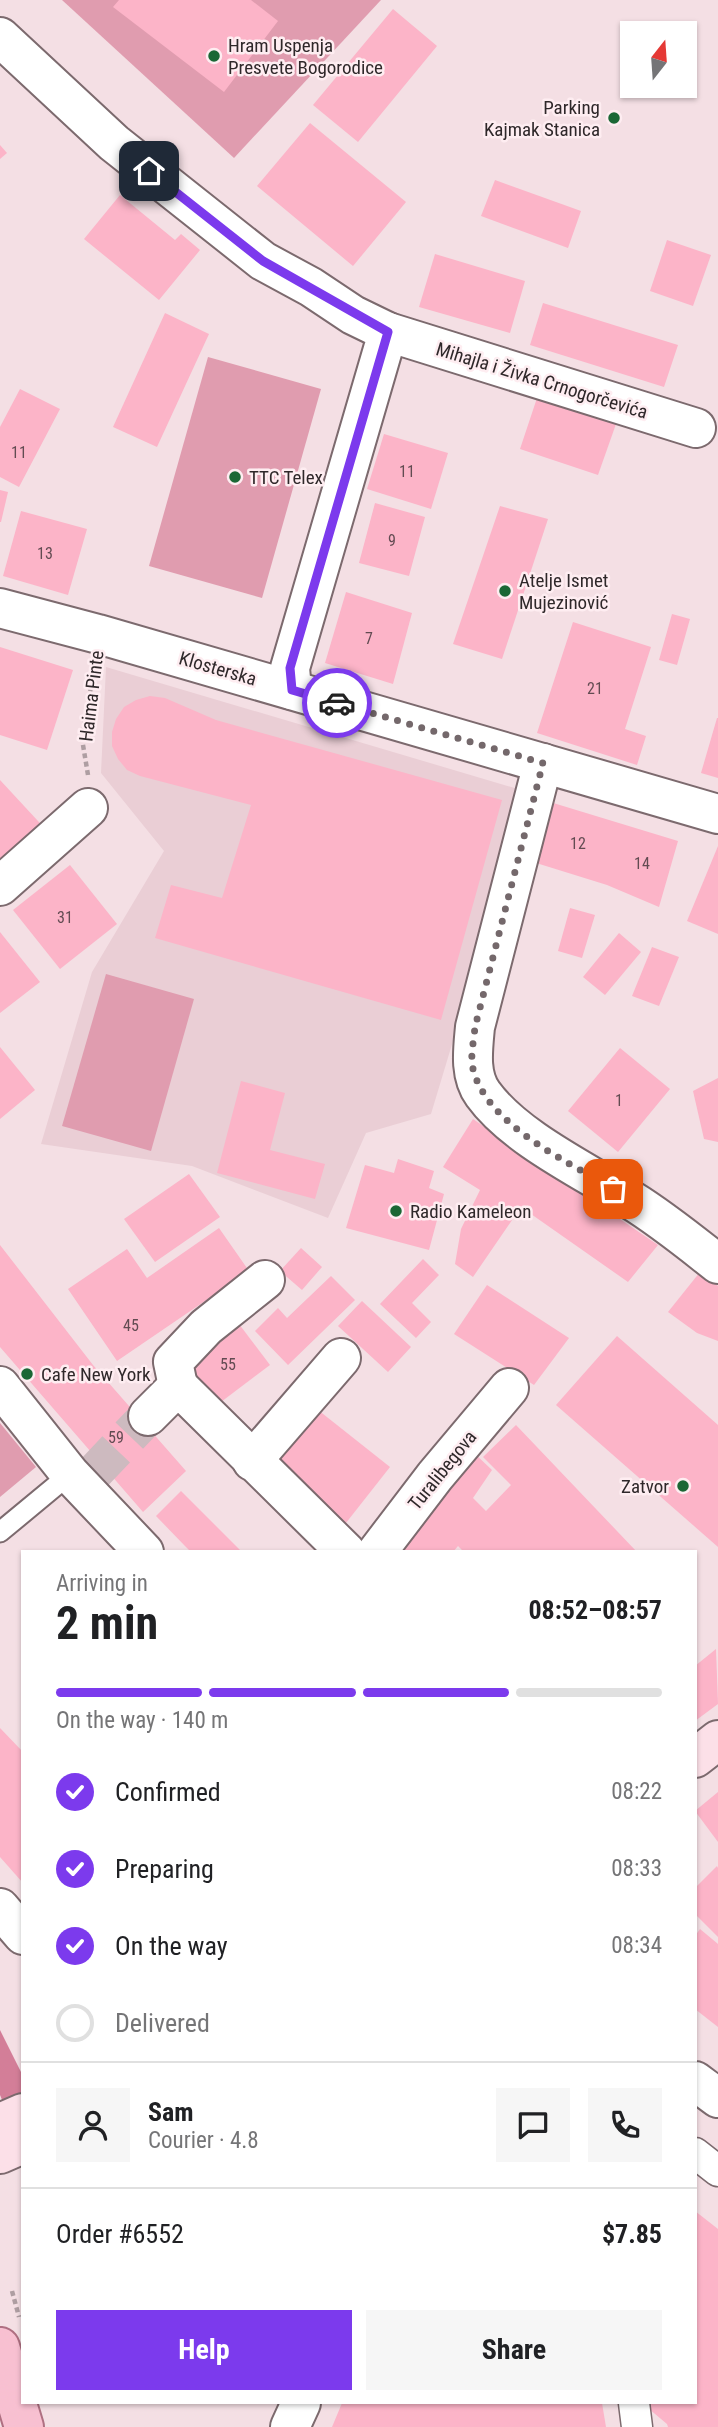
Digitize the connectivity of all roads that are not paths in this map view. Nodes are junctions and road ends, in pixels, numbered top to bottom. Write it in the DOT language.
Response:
graph roads {
  1 [pos="0,37"];
  2 [pos="388,332"];
  3 [pos="696,428"];
  4 [pos="0,608"];
  5 [pos="292,690"];
  6 [pos="543,763"];
  7 [pos="88,808"];
  8 [pos="718,814"];
  9 [pos="0,886"];
  10 [pos="718,1264"];
  11 [pos="265,1280"];
  12 [pos="341,1358"];
  13 [pos="0,1386"];
  14 [pos="178,1386"];
  15 [pos="509,1388"];
  16 [pos="148,1416"];
  17 [pos="253,1461"];
  18 [pos="80,1479"];
  19 [pos="0,1532"];
  20 [pos="142,1550"];
  21 [pos="344,1550"];
  22 [pos="379,1550"];
  23 [pos="718,1740"];
  24 [pos="697,1756"];
  25 [pos="0,1908"];
  26 [pos="21,1933"];
  27 [pos="697,2082"];
  28 [pos="718,2098"];
  29 [pos="697,2155"];
  30 [pos="718,2171"];
  31 [pos="10,2334"];
  32 [pos="634,2404"];
  33 [pos="24,2427"];
  34 [pos="637,2427"];
  1 -- 2 [label="street, Mihajla i Živka Crnogorčevića"];
  2 -- 3 [label="street, Mihajla i Živka Crnogorčevića"];
  2 -- 5 [label="street"];
  4 -- 5 [label="street, Klosterska"];
  5 -- 6 [label="street, Klosterska"];
  6 -- 8 [label="street, Klosterska"];
  6 -- 10 [label="street"];
  7 -- 9 [label="street"];
  11 -- 14 [label="street"];
  12 -- 17 [label="street"];
  13 -- 18 [label="street"];
  14 -- 16 [label="street"];
  14 -- 17 [label="street"];
  15 -- 22 [label="street, Turalibegova"];
  17 -- 21 [label="street"];
  18 -- 19 [label="lane"];
  18 -- 20 [label="street"];
  23 -- 24 [label="main road"];
  25 -- 26 [label="street"];
  27 -- 28 [label="street"];
  29 -- 30 [label="street"];
  31 -- 33 [label="main road"];
  32 -- 34 [label="street"];
}
